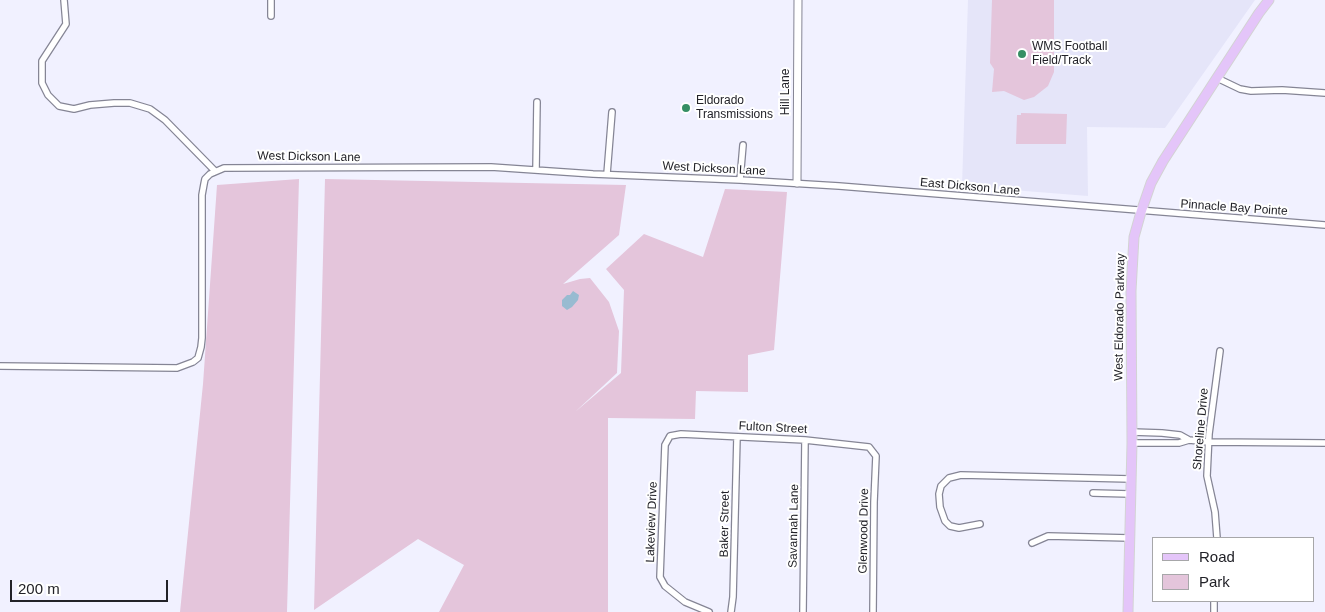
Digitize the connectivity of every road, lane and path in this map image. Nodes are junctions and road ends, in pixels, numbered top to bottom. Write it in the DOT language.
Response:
graph roads {
  1 [pos="64,0"];
  2 [pos="271,0"];
  3 [pos="798,0"];
  4 [pos="1269,0"];
  5 [pos="271,16"];
  6 [pos="1217,78"];
  7 [pos="1325,93"];
  8 [pos="537,102"];
  9 [pos="612,112"];
  10 [pos="742,145"];
  11 [pos="536,170"];
  12 [pos="215,171"];
  13 [pos="607,174"];
  14 [pos="740,180"];
  15 [pos="797,183"];
  16 [pos="1141,212"];
  17 [pos="1325,225"];
  18 [pos="1220,351"];
  19 [pos="0,366"];
  20 [pos="1132,432"];
  21 [pos="670,436"];
  22 [pos="737,437"];
  23 [pos="805,440"];
  24 [pos="1189,440"];
  25 [pos="1208,442"];
  26 [pos="1132,443"];
  27 [pos="1325,443"];
  28 [pos="874,451"];
  29 [pos="1131,479"];
  30 [pos="1093,494"];
  31 [pos="1130,494"];
  32 [pos="980,524"];
  33 [pos="1217,537"];
  34 [pos="1130,538"];
  35 [pos="1032,543"];
  36 [pos="709,612"];
  37 [pos="731,612"];
  38 [pos="803,612"];
  39 [pos="873,612"];
  40 [pos="1128,612"];
  1 -- 12 [label="street"];
  2 -- 5 [label="street"];
  3 -- 15 [label="street, Hill Lane"];
  4 -- 6 [label="main road, West Eldorado Parkway"];
  6 -- 7 [label="street"];
  6 -- 16 [label="main road, West Eldorado Parkway"];
  8 -- 11 [label="street"];
  9 -- 13 [label="street"];
  10 -- 14 [label="street"];
  11 -- 12 [label="street, West Dickson Lane"];
  11 -- 13 [label="street, West Dickson Lane"];
  12 -- 19 [label="street"];
  13 -- 14 [label="street, West Dickson Lane"];
  14 -- 15 [label="street, West Dickson Lane"];
  15 -- 16 [label="street, East Dickson Lane"];
  16 -- 17 [label="street, Pinnacle Bay Pointe"];
  16 -- 20 [label="main road, West Eldorado Parkway"];
  18 -- 25 [label="street, Shoreline Drive"];
  20 -- 24 [label="street"];
  20 -- 26 [label="main road, West Eldorado Parkway"];
  21 -- 22 [label="street, Fulton Street"];
  21 -- 36 [label="street, Lakeview Drive"];
  22 -- 23 [label="street, Fulton Street"];
  22 -- 37 [label="street, Baker Street"];
  23 -- 28 [label="street, Fulton Street"];
  23 -- 38 [label="street, Savannah Lane"];
  24 -- 25 [label="street"];
  24 -- 26 [label="street"];
  25 -- 27 [label="street"];
  25 -- 33 [label="street, Shoreline Drive"];
  26 -- 29 [label="main road, West Eldorado Parkway"];
  28 -- 39 [label="street, Glenwood Drive"];
  29 -- 31 [label="main road, West Eldorado Parkway"];
  29 -- 32 [label="street"];
  30 -- 31 [label="street"];
  31 -- 34 [label="main road, West Eldorado Parkway"];
  34 -- 35 [label="street"];
  34 -- 40 [label="main road, West Eldorado Parkway"];
}
